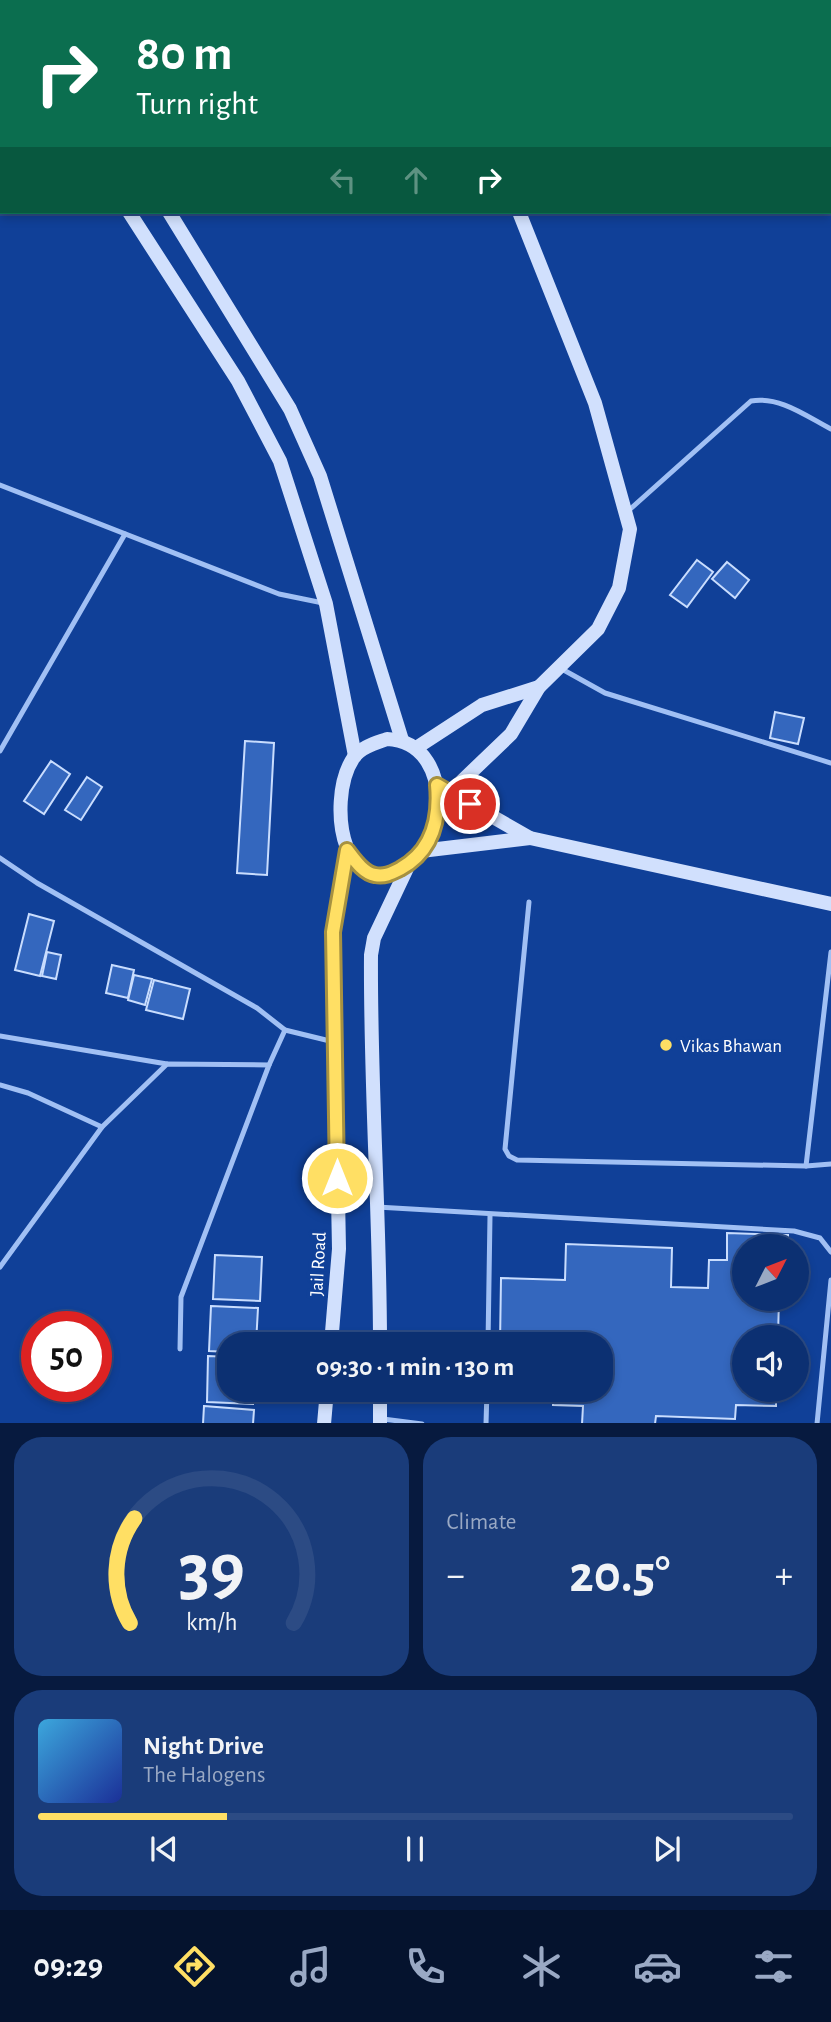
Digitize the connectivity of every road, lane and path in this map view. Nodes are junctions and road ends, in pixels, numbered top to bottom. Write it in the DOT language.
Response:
graph roads {
  1 [pos="130,214"];
  2 [pos="170,214"];
  3 [pos="520,214"];
  4 [pos="831,429"];
  5 [pos="0,485"];
  6 [pos="625,513"];
  7 [pos="125,534"];
  8 [pos="326,604"];
  9 [pos="560,668"];
  10 [pos="538,687"];
  11 [pos="402,740"];
  12 [pos="416,748"];
  13 [pos="0,751"];
  14 [pos="355,756"];
  15 [pos="831,762"];
  16 [pos="437,785"];
  17 [pos="450,793"];
  18 [pos="438,804"];
  19 [pos="530,838"];
  20 [pos="347,850"];
  21 [pos="421,851"];
  22 [pos="0,858"];
  23 [pos="409,864"];
  24 [pos="529,902"];
  25 [pos="831,904"];
  26 [pos="831,952"];
  27 [pos="285,1030"];
  28 [pos="0,1036"];
  29 [pos="337,1043"];
  30 [pos="167,1064"];
  31 [pos="269,1065"];
  32 [pos="0,1085"];
  33 [pos="102,1127"];
  34 [pos="831,1164"];
  35 [pos="806,1166"];
  36 [pos="377,1207"];
  37 [pos="490,1216"];
  38 [pos="831,1252"];
  39 [pos="0,1267"];
  40 [pos="831,1280"];
  41 [pos="332,1332"];
  42 [pos="380,1332"];
  43 [pos="488,1332"];
  44 [pos="180,1349"];
  45 [pos="326,1402"];
  46 [pos="380,1402"];
  47 [pos="487,1402"];
  48 [pos="380,1421"];
  49 [pos="324,1423"];
  50 [pos="422,1423"];
  51 [pos="486,1423"];
  52 [pos="817,1423"];
  1 -- 8 [label="main road"];
  2 -- 11 [label="main road"];
  3 -- 6 [label="main road"];
  4 -- 6 [label="lane"];
  5 -- 7 [label="lane"];
  6 -- 9 [label="main road"];
  7 -- 8 [label="lane"];
  7 -- 13 [label="lane"];
  8 -- 14 [label="main road"];
  9 -- 10 [label="main road"];
  9 -- 15 [label="lane"];
  10 -- 12 [label="main road"];
  10 -- 17 [label="main road"];
  11 -- 12 [label="main road"];
  11 -- 14 [label="main road"];
  12 -- 16 [label="main road"];
  14 -- 20 [label="main road"];
  16 -- 17 [label="main road"];
  16 -- 18 [label="main road"];
  17 -- 18 [label="main road"];
  17 -- 19 [label="main road"];
  18 -- 21 [label="main road"];
  19 -- 21 [label="main road"];
  19 -- 25 [label="main road"];
  20 -- 23 [label="main road"];
  20 -- 29 [label="main road, Jail Road"];
  21 -- 23 [label="main road"];
  22 -- 27 [label="lane"];
  23 -- 36 [label="main road"];
  24 -- 35 [label="lane"];
  26 -- 35 [label="lane"];
  27 -- 29 [label="lane"];
  27 -- 31 [label="lane"];
  28 -- 30 [label="lane"];
  29 -- 41 [label="main road, Jail Road"];
  30 -- 31 [label="lane"];
  30 -- 33 [label="lane"];
  31 -- 44 [label="lane"];
  32 -- 33 [label="lane"];
  33 -- 39 [label="lane"];
  34 -- 35 [label="lane"];
  36 -- 37 [label="lane"];
  36 -- 42 [label="main road"];
  37 -- 38 [label="lane"];
  37 -- 43 [label="lane"];
  40 -- 52 [label="lane"];
  45 -- 49 [label="main road"];
  46 -- 48 [label="main road"];
  47 -- 51 [label="lane"];
  48 -- 50 [label="lane"];
}
